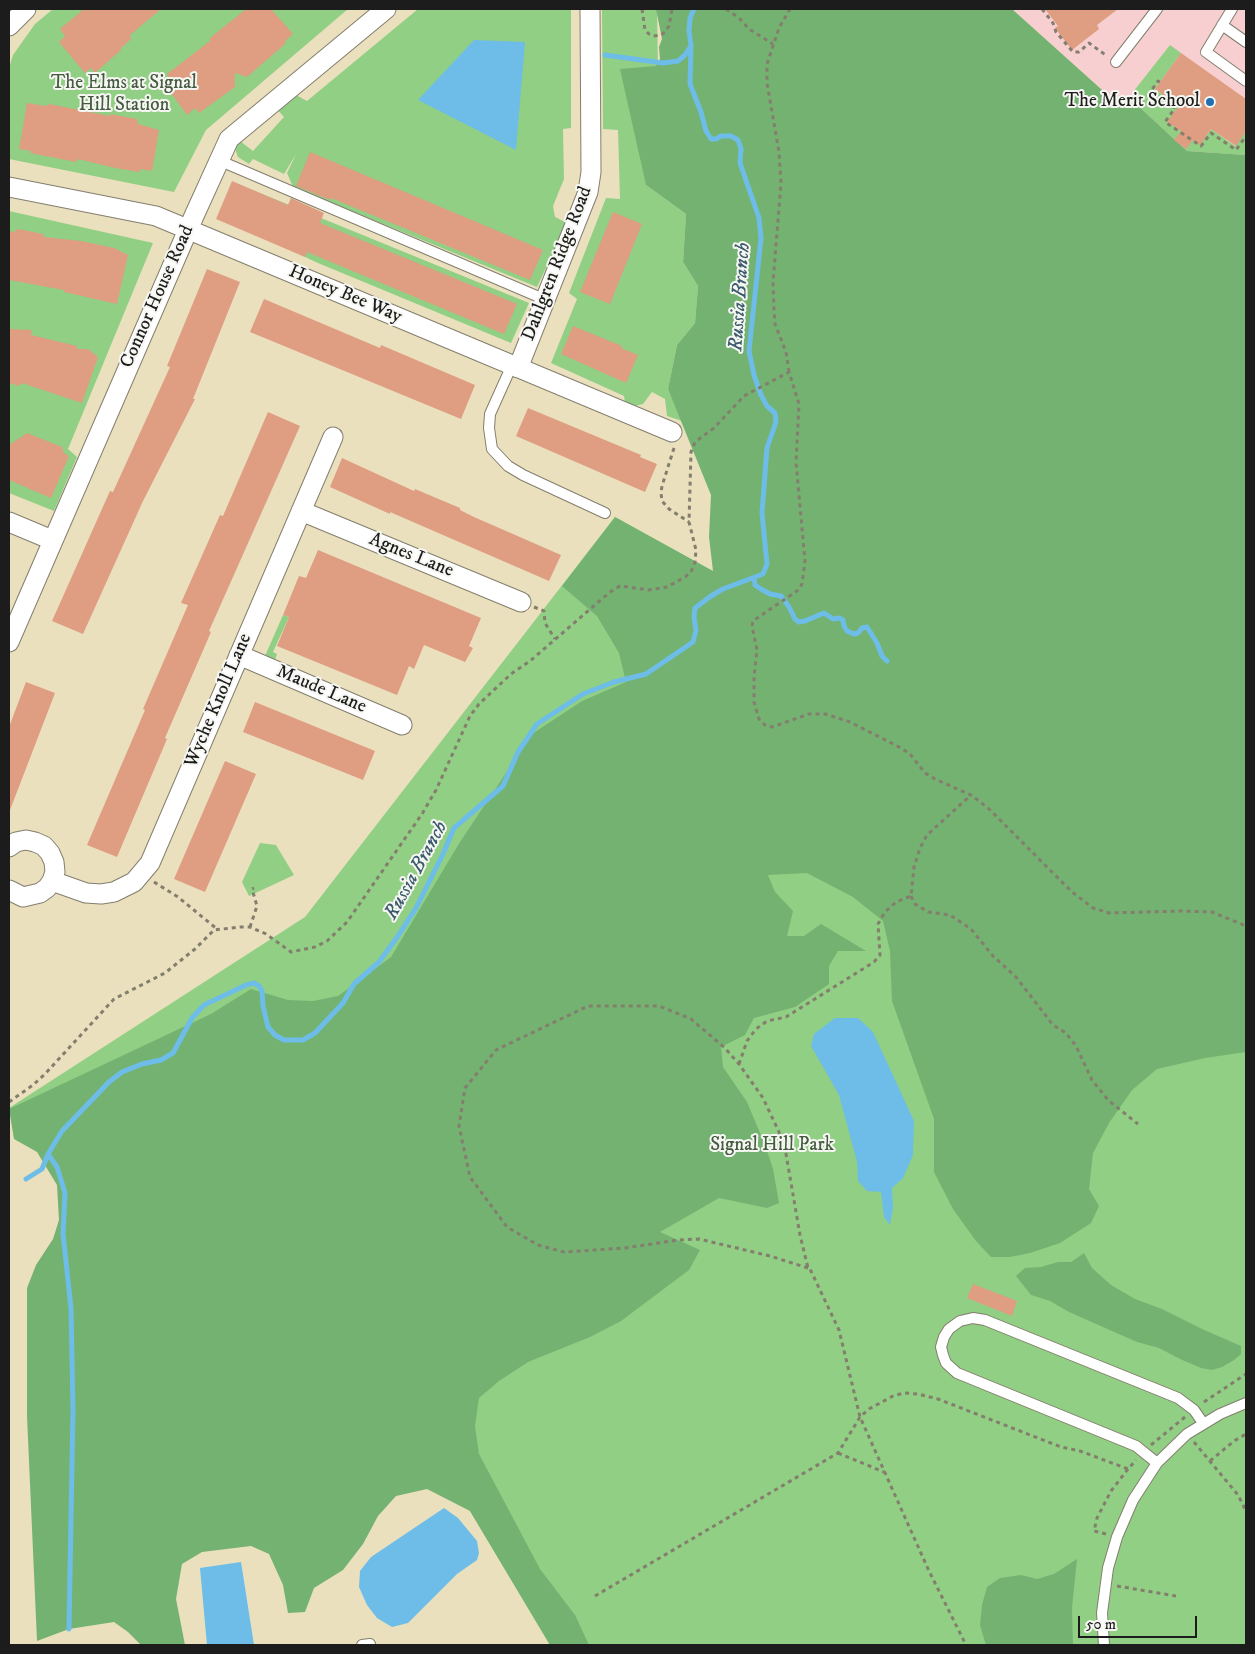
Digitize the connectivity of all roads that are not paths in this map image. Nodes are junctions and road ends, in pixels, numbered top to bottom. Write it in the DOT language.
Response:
graph roads {
  1 [pos="26,9"];
  2 [pos="386,9"];
  3 [pos="590,9"];
  4 [pos="1157,9"];
  5 [pos="1232,9"];
  6 [pos="1222,25"];
  7 [pos="9,26"];
  8 [pos="1246,42"];
  9 [pos="1116,62"];
  10 [pos="1246,81"];
  11 [pos="218,160"];
  12 [pos="9,187"];
  13 [pos="188,230"];
  14 [pos="546,300"];
  15 [pos="515,366"];
  16 [pos="333,437"];
  17 [pos="673,440"];
  18 [pos="301,511"];
  19 [pos="605,512"];
  20 [pos="9,522"];
  21 [pos="52,540"];
  22 [pos="521,602"];
  23 [pos="9,642"];
  24 [pos="239,655"];
  25 [pos="402,725"];
  26 [pos="9,847"];
  27 [pos="52,881"];
  28 [pos="11,897"];
  29 [pos="1246,1403"];
  30 [pos="1203,1423"];
  31 [pos="1157,1463"];
  32 [pos="1104,1645"];
  1 -- 7 [label="street"];
  2 -- 11 [label="street, Connor House Road"];
  3 -- 14 [label="street, Dahlgren Ridge Road"];
  4 -- 9 [label="lane"];
  5 -- 6 [label="lane"];
  6 -- 8 [label="lane"];
  6 -- 10 [label="lane"];
  11 -- 13 [label="street, Connor House Road"];
  11 -- 14 [label="lane"];
  12 -- 13 [label="street, Honey Bee Way"];
  13 -- 15 [label="street, Honey Bee Way"];
  13 -- 21 [label="street, Connor House Road"];
  14 -- 15 [label="street, Dahlgren Ridge Road"];
  15 -- 17 [label="street, Honey Bee Way"];
  15 -- 19 [label="lane"];
  16 -- 18 [label="street, Wyche Knoll Lane"];
  18 -- 22 [label="street, Agnes Lane"];
  18 -- 24 [label="street, Wyche Knoll Lane"];
  20 -- 21 [label="street"];
  21 -- 23 [label="street, Connor House Road"];
  24 -- 25 [label="street, Maude Lane"];
  24 -- 27 [label="street, Wyche Knoll Lane"];
  26 -- 27 [label="street"];
  27 -- 28 [label="street"];
  29 -- 30 [label="lane"];
  30 -- 31 [label="lane"];
  30 -- 31 [label="lane"];
  31 -- 32 [label="lane"];
}
